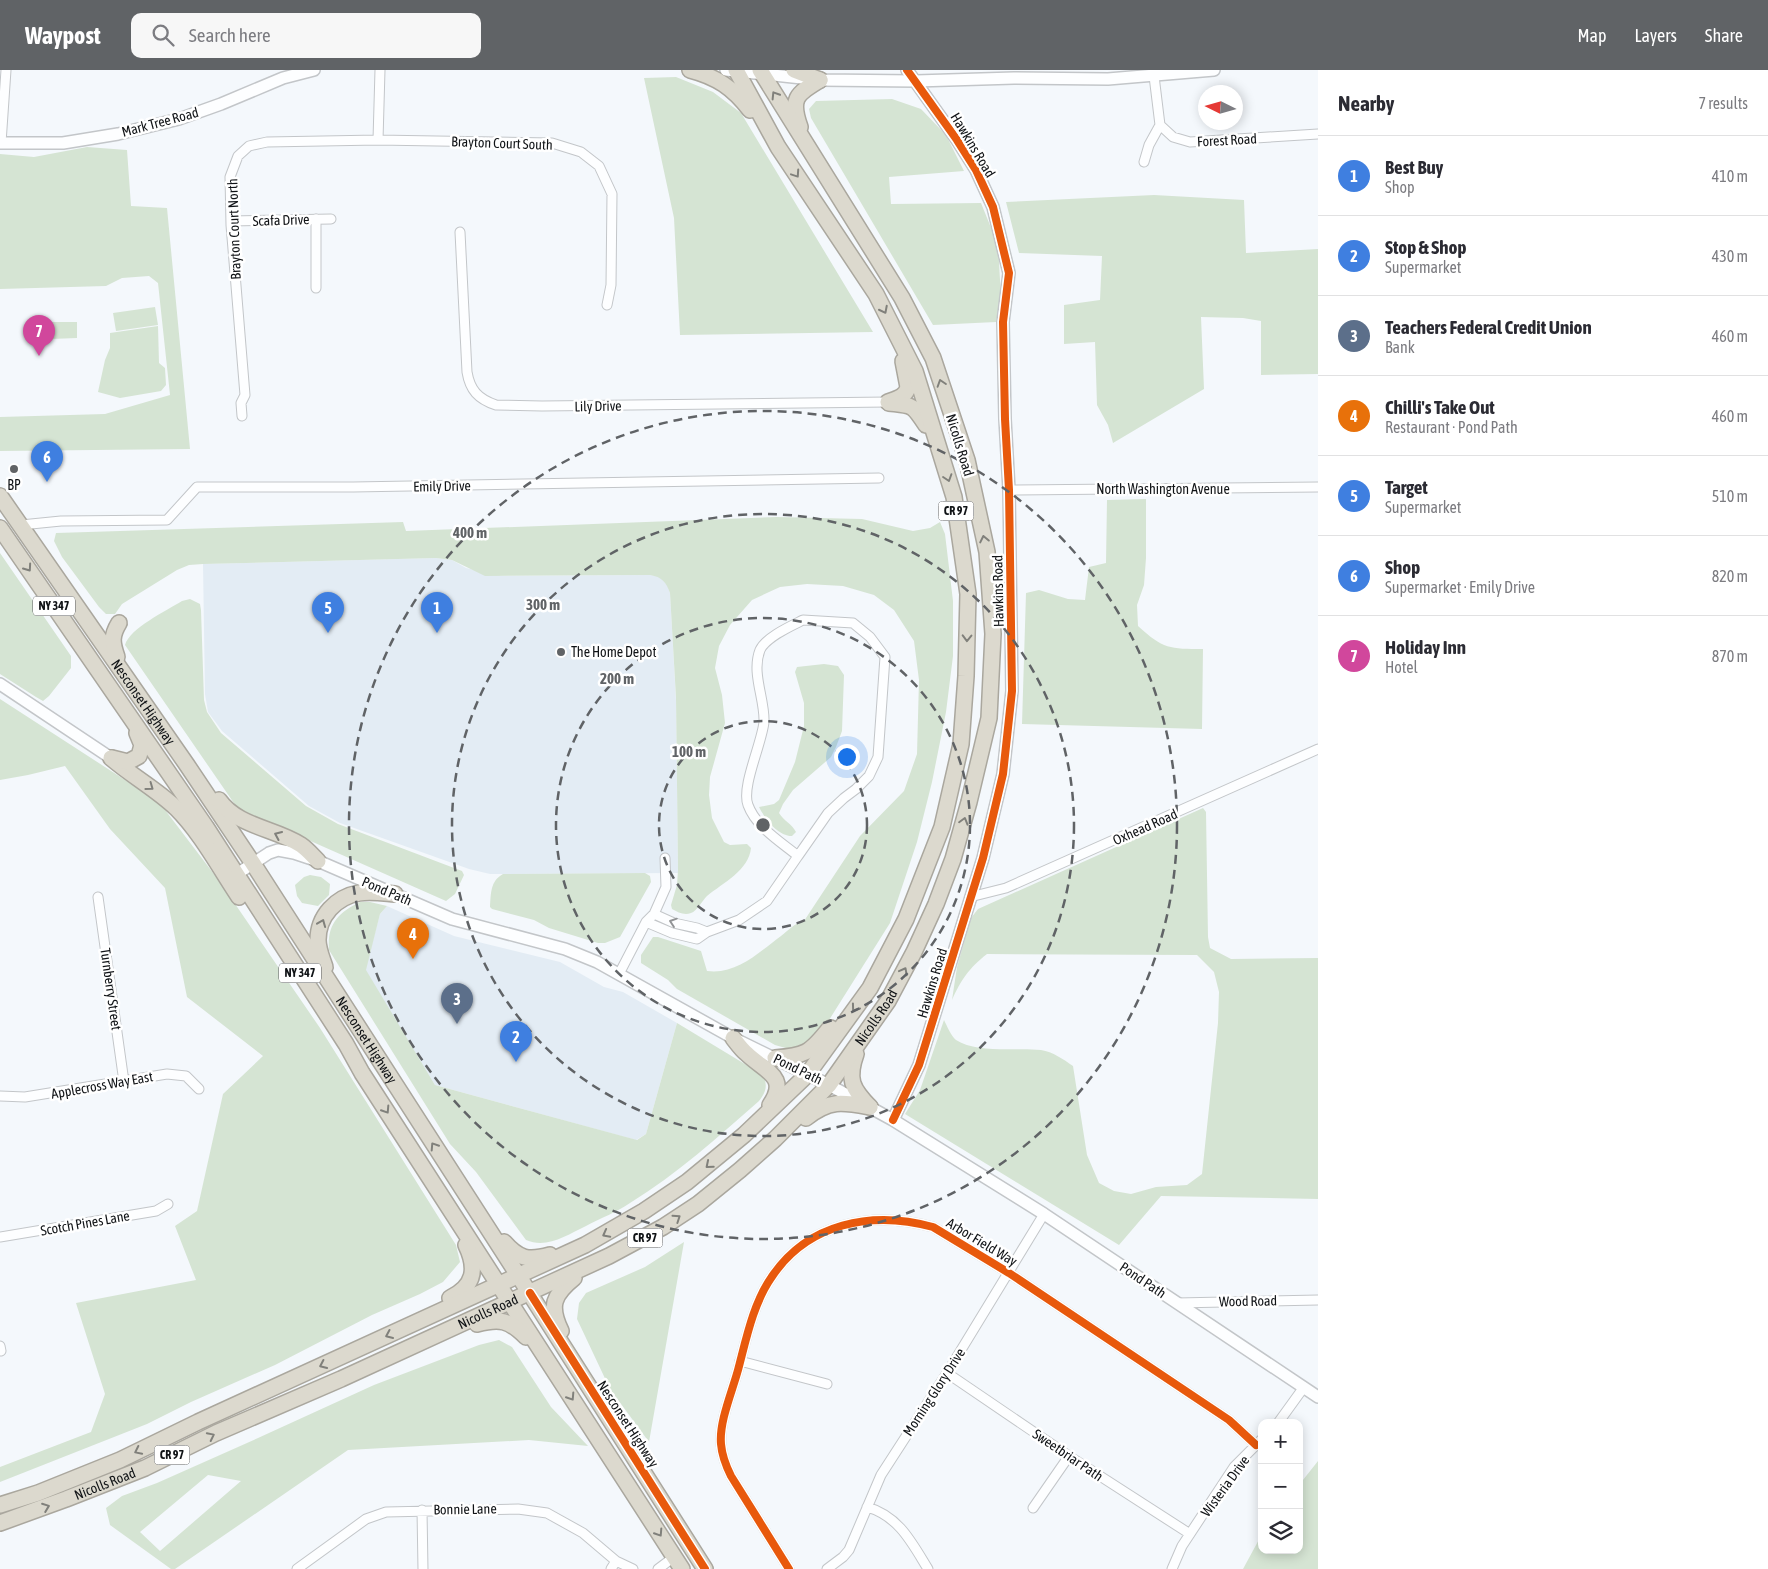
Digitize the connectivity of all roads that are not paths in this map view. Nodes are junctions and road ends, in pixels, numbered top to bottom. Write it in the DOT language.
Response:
graph roads {
  1 [pos="6,70"];
  2 [pos="314,70"];
  3 [pos="380,70"];
  4 [pos="690,70"];
  5 [pos="733,70"];
  6 [pos="794,70"];
  7 [pos="907,70"];
  8 [pos="1214,70"];
  9 [pos="759,72"];
  10 [pos="1108,74"];
  11 [pos="1154,76"];
  12 [pos="820,80"];
  13 [pos="916,81"];
  14 [pos="1160,125"];
  15 [pos="1318,134"];
  16 [pos="378,140"];
  17 [pos="805,142"];
  18 [pos="0,143"];
  19 [pos="778,147"];
  20 [pos="1144,162"];
  21 [pos="331,218"];
  22 [pos="316,219"];
  23 [pos="231,221"];
  24 [pos="460,232"];
  25 [pos="316,288"];
  26 [pos="606,305"];
  27 [pos="900,342"];
  28 [pos="888,402"];
  29 [pos="242,416"];
  30 [pos="937,442"];
  31 [pos="879,478"];
  32 [pos="1318,487"];
  33 [pos="1009,490"];
  34 [pos="0,496"];
  35 [pos="21,525"];
  36 [pos="0,528"];
  37 [pos="80,611"];
  38 [pos="121,670"];
  39 [pos="0,684"];
  40 [pos="128,713"];
  41 [pos="1318,749"];
  42 [pos="111,758"];
  43 [pos="1318,758"];
  44 [pos="187,765"];
  45 [pos="798,856"];
  46 [pos="665,858"];
  47 [pos="318,861"];
  48 [pos="252,862"];
  49 [pos="236,874"];
  50 [pos="394,894"];
  51 [pos="970,896"];
  52 [pos="98,897"];
  53 [pos="654,914"];
  54 [pos="646,922"];
  55 [pos="690,926"];
  56 [pos="706,932"];
  57 [pos="689,937"];
  58 [pos="619,974"];
  59 [pos="331,987"];
  60 [pos="840,1029"];
  61 [pos="864,1036"];
  62 [pos="733,1038"];
  63 [pos="775,1058"];
  64 [pos="362,1073"];
  65 [pos="807,1075"];
  66 [pos="124,1082"];
  67 [pos="829,1084"];
  68 [pos="199,1090"];
  69 [pos="0,1096"];
  70 [pos="870,1108"];
  71 [pos="894,1120"];
  72 [pos="757,1123"];
  73 [pos="774,1139"];
  74 [pos="436,1188"];
  75 [pos="168,1204"];
  76 [pos="1044,1214"];
  77 [pos="482,1219"];
  78 [pos="0,1237"];
  79 [pos="585,1245"];
  80 [pos="588,1266"];
  81 [pos="1009,1273"];
  82 [pos="518,1275"];
  83 [pos="498,1284"];
  84 [pos="530,1293"];
  85 [pos="1318,1300"];
  86 [pos="509,1302"];
  87 [pos="1177,1303"];
  88 [pos="412,1324"];
  89 [pos="437,1336"];
  90 [pos="544,1356"];
  91 [pos="740,1361"];
  92 [pos="580,1373"];
  93 [pos="947,1373"];
  94 [pos="827,1384"];
  95 [pos="1304,1387"];
  96 [pos="1318,1397"];
  97 [pos="1281,1419"];
  98 [pos="1258,1441"];
  99 [pos="1258,1443"];
  100 [pos="1069,1456"];
  101 [pos="0,1505"];
  102 [pos="867,1508"];
  103 [pos="1033,1508"];
  104 [pos="422,1510"];
  105 [pos="0,1523"];
  106 [pos="1190,1534"];
  107 [pos="616,1560"];
  108 [pos="678,1563"];
  109 [pos="297,1569"];
  110 [pos="423,1569"];
  111 [pos="611,1569"];
  112 [pos="633,1569"];
  113 [pos="658,1569"];
  114 [pos="705,1569"];
  115 [pos="789,1569"];
  116 [pos="827,1569"];
  117 [pos="928,1569"];
  118 [pos="1172,1569"];
  1 -- 18 [label="street"];
  2 -- 18 [label="street, Mark Tree Road"];
  3 -- 16 [label="street"];
  4 -- 19 [label="highway"];
  5 -- 9 [label="street"];
  5 -- 19 [label="highway, Nicolls Road / CR 97"];
  6 -- 12 [label="highway"];
  7 -- 13 [label="street, Hawkins Road"];
  8 -- 11 [label="street"];
  9 -- 12 [label="street"];
  17 -- 9 [label="highway, Nicolls Road / CR 97, one-way"];
  10 -- 11 [label="street"];
  10 -- 13 [label="street"];
  11 -- 14 [label="street"];
  12 -- 13 [label="street"];
  12 -- 17 [label="highway"];
  13 -- 33 [label="street, Hawkins Road"];
  14 -- 15 [label="street, Forest Road"];
  14 -- 20 [label="street"];
  16 -- 23 [label="street, Brayton Court North"];
  16 -- 26 [label="street, Brayton Court South"];
  61 -- 17 [label="highway, Nicolls Road / CR 97, one-way"];
  19 -- 27 [label="highway, Nicolls Road / CR 97, one-way"];
  21 -- 22 [label="street, Scafa Drive"];
  22 -- 23 [label="street, Scafa Drive"];
  22 -- 25 [label="street"];
  23 -- 29 [label="street, Brayton Court North"];
  24 -- 28 [label="street, Lily Drive"];
  27 -- 28 [label="highway"];
  27 -- 30 [label="highway, Nicolls Road / CR 97"];
  28 -- 30 [label="highway"];
  30 -- 60 [label="highway, Nicolls Road / CR 97, one-way"];
  31 -- 35 [label="street, Emily Drive"];
  32 -- 33 [label="street, North Washington Avenue"];
  33 -- 51 [label="street, Hawkins Road"];
  34 -- 35 [label="highway, Nesconset Highway / NY 347"];
  35 -- 37 [label="highway, Nesconset Highway / NY 347"];
  36 -- 40 [label="highway, Nesconset Highway / NY 347, one-way"];
  37 -- 38 [label="highway, Nesconset Highway / NY 347"];
  37 -- 38 [label="highway"];
  38 -- 44 [label="highway, Nesconset Highway / NY 347"];
  39 -- 42 [label="street"];
  40 -- 42 [label="highway"];
  40 -- 49 [label="highway, Nesconset Highway / NY 347"];
  41 -- 43 [label="street"];
  41 -- 51 [label="street, Oxhead Road"];
  42 -- 64 [label="highway, one-way"];
  47 -- 44 [label="highway, one-way"];
  44 -- 48 [label="highway, Nesconset Highway / NY 347"];
  45 -- 45 [label="street"];
  45 -- 56 [label="street"];
  46 -- 53 [label="street"];
  47 -- 48 [label="street, Pond Path"];
  47 -- 50 [label="street, Pond Path"];
  48 -- 49 [label="street, Pond Path"];
  48 -- 59 [label="highway, Nesconset Highway / NY 347"];
  49 -- 64 [label="highway, Nesconset Highway / NY 347"];
  50 -- 58 [label="street, Pond Path"];
  59 -- 50 [label="highway, one-way"];
  51 -- 71 [label="street, Hawkins Road"];
  52 -- 66 [label="street, Turnberry Street"];
  53 -- 54 [label="street"];
  55 -- 53 [label="street, one-way"];
  54 -- 57 [label="street"];
  54 -- 58 [label="street"];
  55 -- 56 [label="street"];
  55 -- 57 [label="street"];
  56 -- 57 [label="street"];
  58 -- 62 [label="street, Pond Path"];
  77 -- 59 [label="highway, Nesconset Highway / NY 347, one-way"];
  60 -- 63 [label="highway"];
  60 -- 65 [label="highway, Nicolls Road / CR 97"];
  61 -- 67 [label="highway, Nicolls Road / CR 97"];
  61 -- 70 [label="highway"];
  62 -- 63 [label="street, Pond Path"];
  62 -- 72 [label="highway"];
  63 -- 65 [label="street, Pond Path"];
  64 -- 74 [label="highway, Nesconset Highway / NY 347, one-way"];
  65 -- 67 [label="street, Pond Path"];
  65 -- 72 [label="highway, Nicolls Road / CR 97"];
  66 -- 68 [label="street, Applecross Way East"];
  66 -- 69 [label="street, Applecross Way East"];
  67 -- 70 [label="street, Pond Path"];
  67 -- 73 [label="highway, Nicolls Road / CR 97"];
  70 -- 71 [label="street, Pond Path"];
  70 -- 73 [label="highway"];
  71 -- 76 [label="street, Pond Path"];
  72 -- 79 [label="highway, Nicolls Road / CR 97, one-way"];
  80 -- 73 [label="highway, Nicolls Road / CR 97, one-way"];
  74 -- 83 [label="highway, Nesconset Highway / NY 347"];
  74 -- 88 [label="highway"];
  75 -- 78 [label="street, Scotch Pines Lane"];
  76 -- 81 [label="street, Morning Glory Drive"];
  76 -- 87 [label="street, Pond Path"];
  77 -- 79 [label="highway"];
  77 -- 82 [label="highway, Nesconset Highway / NY 347"];
  79 -- 82 [label="highway, Nicolls Road / CR 97"];
  80 -- 84 [label="highway, Nicolls Road / CR 97"];
  80 -- 92 [label="highway"];
  81 -- 91 [label="street, Arbor Field Way"];
  81 -- 93 [label="street, Morning Glory Drive"];
  81 -- 98 [label="street, Arbor Field Way"];
  82 -- 83 [label="highway, Nicolls Road / CR 97"];
  82 -- 84 [label="highway, Nesconset Highway / NY 347"];
  83 -- 86 [label="highway, Nesconset Highway / NY 347"];
  83 -- 88 [label="highway, Nicolls Road / CR 97"];
  84 -- 86 [label="highway, Nicolls Road / CR 97"];
  84 -- 92 [label="highway, Nesconset Highway / NY 347"];
  85 -- 87 [label="street, Wood Road"];
  86 -- 89 [label="highway, Nicolls Road / CR 97"];
  86 -- 90 [label="highway, Nesconset Highway / NY 347"];
  87 -- 95 [label="street, Pond Path"];
  88 -- 101 [label="highway, Nicolls Road / CR 97, one-way"];
  89 -- 90 [label="highway"];
  105 -- 89 [label="highway, Nicolls Road / CR 97, one-way"];
  90 -- 108 [label="highway, Nesconset Highway / NY 347, one-way"];
  91 -- 94 [label="street"];
  91 -- 115 [label="street, Arbor Field Way"];
  92 -- 114 [label="highway, Nesconset Highway / NY 347"];
  93 -- 100 [label="street, Sweetbriar Path"];
  93 -- 102 [label="street, Morning Glory Drive"];
  95 -- 96 [label="street, Pond Path"];
  95 -- 97 [label="street"];
  99 -- 106 [label="street, Wisteria Drive"];
  100 -- 103 [label="street"];
  100 -- 106 [label="street, Sweetbriar Path"];
  102 -- 116 [label="street, Morning Glory Drive"];
  102 -- 117 [label="street"];
  104 -- 107 [label="street, Bonnie Lane"];
  104 -- 109 [label="street, Bonnie Lane"];
  104 -- 110 [label="street"];
  106 -- 118 [label="street, Wisteria Drive"];
  107 -- 111 [label="street"];
  107 -- 112 [label="street, Bonnie Lane"];
  108 -- 113 [label="street"];
}
